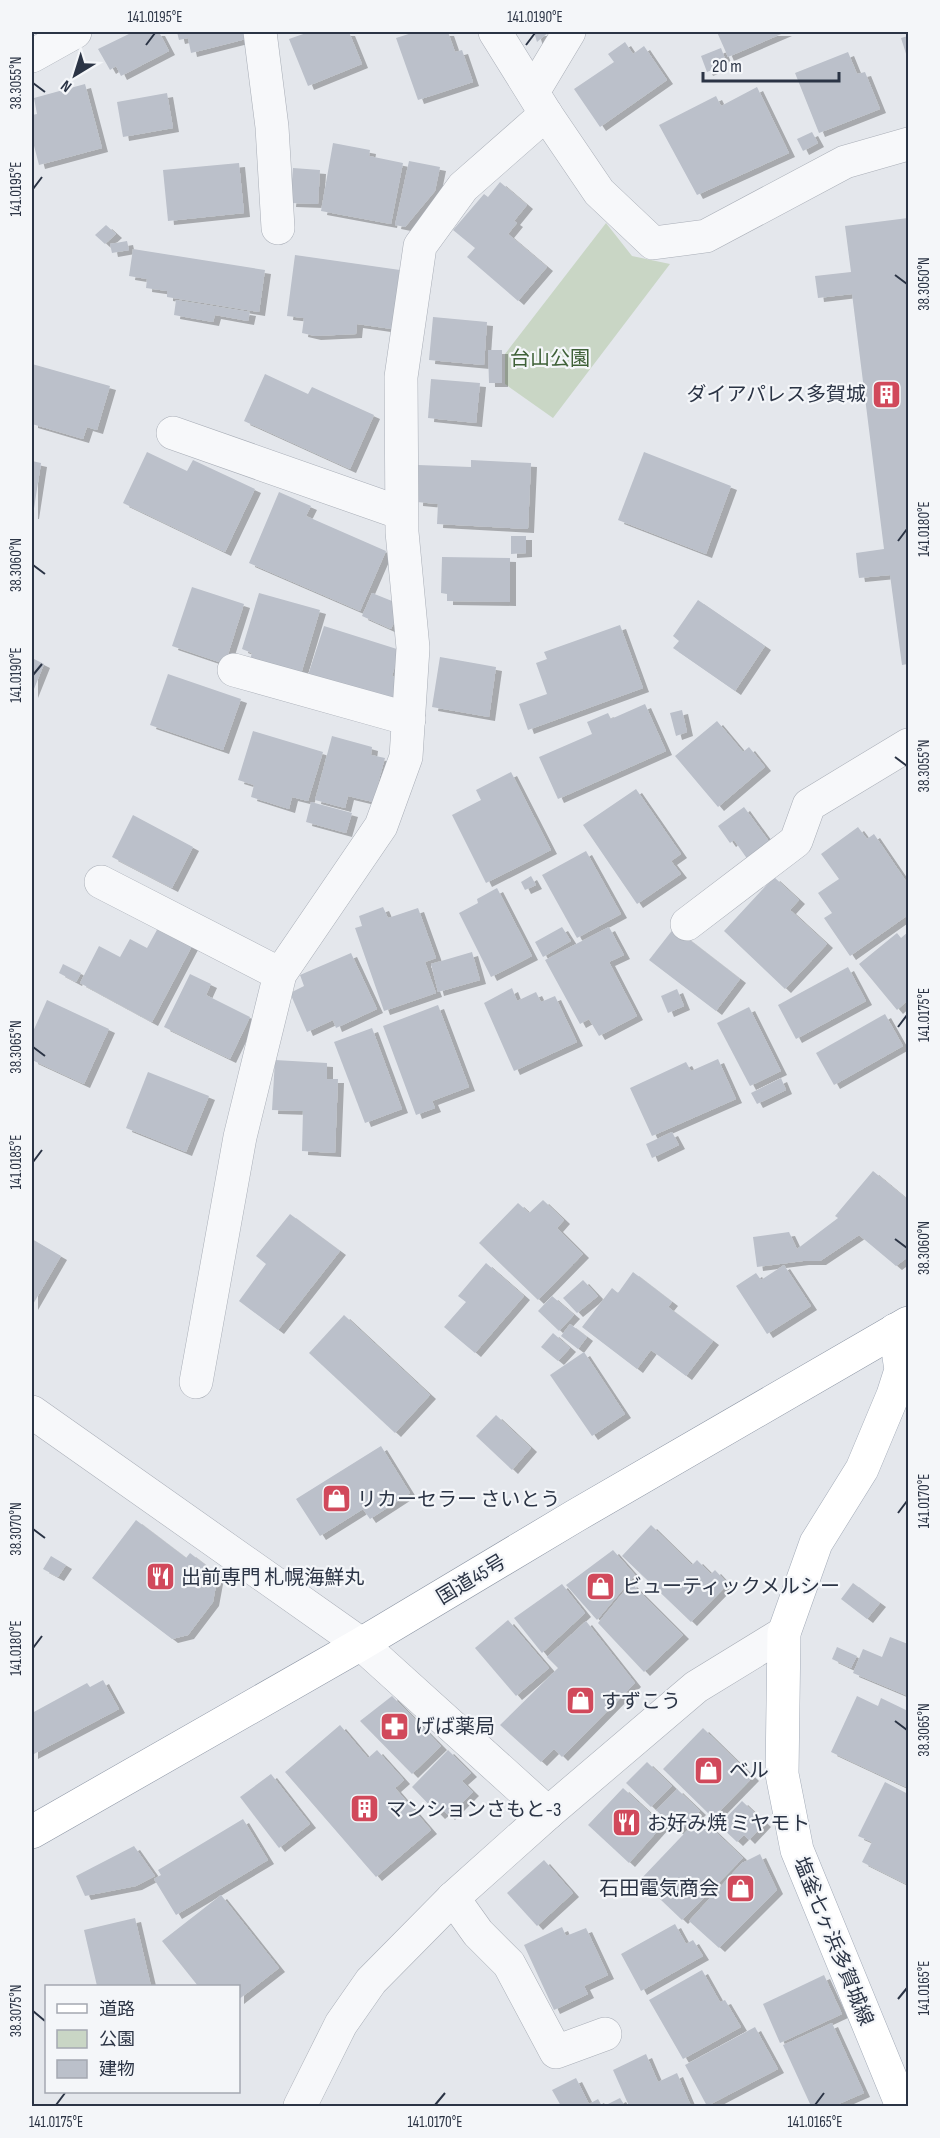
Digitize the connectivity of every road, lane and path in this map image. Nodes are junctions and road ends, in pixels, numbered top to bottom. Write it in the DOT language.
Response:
graph roads {
  1 [pos="75,32"];
  2 [pos="260,32"];
  3 [pos="495,32"];
  4 [pos="569,32"];
  5 [pos="32,56"];
  6 [pos="540,103"];
  7 [pos="909,144"];
  8 [pos="278,228"];
  9 [pos="173,433"];
  10 [pos="401,513"];
  11 [pos="234,670"];
  12 [pos="409,719"];
  13 [pos="909,745"];
  14 [pos="101,882"];
  15 [pos="687,924"];
  16 [pos="280,974"];
  17 [pos="902,1326"];
  18 [pos="196,1382"];
  19 [pos="32,1412"];
  20 [pos="784,1633"];
  21 [pos="361,1644"];
  22 [pos="548,1813"];
  23 [pos="32,1832"];
  24 [pos="453,1898"];
  25 [pos="605,2034"];
  26 [pos="300,2106"];
  27 [pos="902,2106"];
  1 -- 5 [label="street"];
  2 -- 8 [label="street"];
  3 -- 6 [label="street"];
  4 -- 6 [label="street"];
  6 -- 7 [label="street"];
  6 -- 10 [label="street"];
  9 -- 10 [label="street"];
  10 -- 12 [label="street"];
  11 -- 12 [label="street"];
  12 -- 16 [label="street"];
  13 -- 15 [label="street"];
  14 -- 16 [label="street"];
  16 -- 18 [label="street"];
  17 -- 20 [label="main road, 塩釜七ヶ浜多賀城線"];
  17 -- 21 [label="main road, 国道45号"];
  19 -- 21 [label="street"];
  20 -- 22 [label="street"];
  20 -- 27 [label="main road, 塩釜七ヶ浜多賀城線"];
  21 -- 22 [label="street"];
  21 -- 23 [label="main road, 国道45号"];
  22 -- 24 [label="street"];
  24 -- 25 [label="street"];
  24 -- 26 [label="street"];
}
